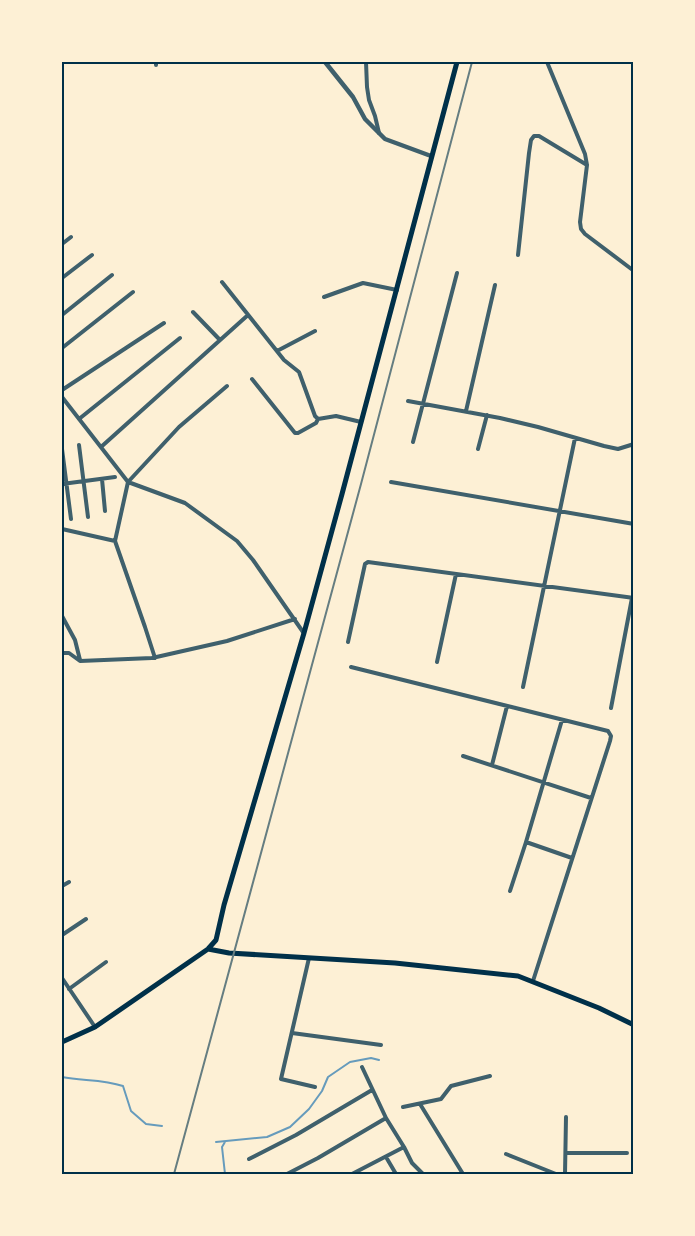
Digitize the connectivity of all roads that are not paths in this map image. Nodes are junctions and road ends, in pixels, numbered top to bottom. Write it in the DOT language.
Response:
graph roads {
  1 [pos="324,62"];
  2 [pos="366,62"];
  3 [pos="457,62"];
  4 [pos="547,62"];
  5 [pos="379,134"];
  6 [pos="431,156"];
  7 [pos="587,165"];
  8 [pos="71,237"];
  9 [pos="62,244"];
  10 [pos="92,255"];
  11 [pos="518,255"];
  12 [pos="633,271"];
  13 [pos="457,273"];
  14 [pos="112,275"];
  15 [pos="62,278"];
  16 [pos="222,282"];
  17 [pos="495,285"];
  18 [pos="397,290"];
  19 [pos="134,292"];
  20 [pos="324,297"];
  21 [pos="193,312"];
  22 [pos="62,315"];
  23 [pos="248,315"];
  24 [pos="164,323"];
  25 [pos="315,332"];
  26 [pos="180,338"];
  27 [pos="220,340"];
  28 [pos="62,348"];
  29 [pos="277,351"];
  30 [pos="252,379"];
  31 [pos="227,386"];
  32 [pos="62,390"];
  33 [pos="62,397"];
  34 [pos="408,401"];
  35 [pos="423,404"];
  36 [pos="466,411"];
  37 [pos="487,415"];
  38 [pos="79,419"];
  39 [pos="318,419"];
  40 [pos="362,422"];
  41 [pos="575,438"];
  42 [pos="413,442"];
  43 [pos="633,444"];
  44 [pos="79,445"];
  45 [pos="101,447"];
  46 [pos="62,449"];
  47 [pos="478,449"];
  48 [pos="115,477"];
  49 [pos="102,479"];
  50 [pos="84,481"];
  51 [pos="128,482"];
  52 [pos="391,482"];
  53 [pos="64,484"];
  54 [pos="105,511"];
  55 [pos="560,511"];
  56 [pos="88,517"];
  57 [pos="71,519"];
  58 [pos="633,524"];
  59 [pos="62,529"];
  60 [pos="114,541"];
  61 [pos="456,574"];
  62 [pos="544,586"];
  63 [pos="633,598"];
  64 [pos="62,616"];
  65 [pos="295,620"];
  66 [pos="304,633"];
  67 [pos="348,642"];
  68 [pos="62,653"];
  69 [pos="154,658"];
  70 [pos="80,661"];
  71 [pos="437,662"];
  72 [pos="351,667"];
  73 [pos="523,687"];
  74 [pos="507,706"];
  75 [pos="611,708"];
  76 [pos="562,720"];
  77 [pos="463,756"];
  78 [pos="492,765"];
  79 [pos="544,782"];
  80 [pos="591,798"];
  81 [pos="526,842"];
  82 [pos="572,858"];
  83 [pos="69,882"];
  84 [pos="62,886"];
  85 [pos="510,891"];
  86 [pos="86,919"];
  87 [pos="62,935"];
  88 [pos="208,949"];
  89 [pos="309,957"];
  90 [pos="106,962"];
  91 [pos="62,978"];
  92 [pos="533,981"];
  93 [pos="69,988"];
  94 [pos="633,1025"];
  95 [pos="95,1027"];
  96 [pos="292,1033"];
  97 [pos="62,1042"];
  98 [pos="381,1045"];
  99 [pos="362,1067"];
  100 [pos="490,1076"];
  101 [pos="315,1087"];
  102 [pos="372,1090"];
  103 [pos="420,1104"];
  104 [pos="403,1107"];
  105 [pos="567,1117"];
  106 [pos="386,1118"];
  107 [pos="404,1147"];
  108 [pos="566,1153"];
  109 [pos="627,1153"];
  110 [pos="506,1154"];
  111 [pos="386,1157"];
  112 [pos="249,1159"];
  113 [pos="360,1173"];
  114 [pos="287,1174"];
  115 [pos="352,1174"];
  116 [pos="396,1174"];
  117 [pos="423,1174"];
  118 [pos="463,1174"];
  119 [pos="555,1174"];
  120 [pos="565,1174"];
  1 -- 5 [label="street"];
  2 -- 5 [label="street"];
  3 -- 6 [label="main road"];
  4 -- 7 [label="street"];
  5 -- 6 [label="street"];
  6 -- 18 [label="main road"];
  7 -- 11 [label="street"];
  7 -- 12 [label="street"];
  8 -- 9 [label="street"];
  10 -- 15 [label="street"];
  13 -- 35 [label="street"];
  14 -- 22 [label="street"];
  16 -- 23 [label="street"];
  17 -- 36 [label="street"];
  18 -- 20 [label="street"];
  18 -- 40 [label="main road"];
  19 -- 28 [label="street"];
  21 -- 27 [label="street"];
  23 -- 27 [label="street"];
  23 -- 29 [label="street"];
  24 -- 32 [label="street"];
  25 -- 29 [label="street"];
  26 -- 38 [label="street"];
  27 -- 45 [label="street"];
  29 -- 39 [label="street"];
  30 -- 39 [label="street"];
  31 -- 51 [label="street"];
  33 -- 38 [label="street"];
  34 -- 35 [label="street"];
  35 -- 36 [label="street"];
  35 -- 42 [label="street"];
  36 -- 37 [label="street"];
  37 -- 41 [label="street"];
  37 -- 47 [label="street"];
  38 -- 45 [label="street"];
  39 -- 40 [label="street"];
  40 -- 66 [label="main road"];
  41 -- 43 [label="street"];
  41 -- 55 [label="street"];
  44 -- 50 [label="street"];
  45 -- 51 [label="street"];
  46 -- 53 [label="street"];
  48 -- 49 [label="street"];
  49 -- 50 [label="street"];
  49 -- 54 [label="street"];
  50 -- 53 [label="street"];
  50 -- 56 [label="street"];
  51 -- 60 [label="street"];
  51 -- 65 [label="street"];
  52 -- 55 [label="street"];
  53 -- 57 [label="street"];
  55 -- 58 [label="street"];
  55 -- 62 [label="street"];
  59 -- 60 [label="street"];
  60 -- 69 [label="street"];
  61 -- 62 [label="street"];
  61 -- 67 [label="street"];
  61 -- 71 [label="street"];
  62 -- 63 [label="street"];
  62 -- 73 [label="street"];
  63 -- 75 [label="street"];
  64 -- 70 [label="street"];
  65 -- 66 [label="street"];
  65 -- 69 [label="street"];
  66 -- 88 [label="main road"];
  68 -- 70 [label="street"];
  69 -- 70 [label="street"];
  72 -- 74 [label="street"];
  74 -- 76 [label="street"];
  74 -- 78 [label="street"];
  76 -- 79 [label="street"];
  76 -- 80 [label="street"];
  77 -- 78 [label="street"];
  78 -- 79 [label="street"];
  79 -- 80 [label="street"];
  79 -- 81 [label="street"];
  80 -- 82 [label="street"];
  81 -- 82 [label="street"];
  81 -- 85 [label="street"];
  82 -- 92 [label="street"];
  83 -- 84 [label="street"];
  86 -- 87 [label="street"];
  88 -- 89 [label="main road"];
  88 -- 95 [label="main road"];
  89 -- 92 [label="main road"];
  89 -- 96 [label="street"];
  90 -- 93 [label="street"];
  91 -- 93 [label="street"];
  92 -- 94 [label="main road"];
  93 -- 95 [label="street"];
  95 -- 97 [label="main road"];
  96 -- 98 [label="street"];
  96 -- 101 [label="street"];
  99 -- 102 [label="street"];
  100 -- 103 [label="street"];
  102 -- 106 [label="street"];
  102 -- 112 [label="street"];
  103 -- 104 [label="street"];
  103 -- 118 [label="street"];
  105 -- 108 [label="street"];
  106 -- 107 [label="street"];
  106 -- 114 [label="street"];
  107 -- 111 [label="street"];
  107 -- 117 [label="street"];
  108 -- 109 [label="street"];
  108 -- 120 [label="street"];
  110 -- 119 [label="street"];
  111 -- 113 [label="street"];
  111 -- 116 [label="street"];
  113 -- 115 [label="street"];
}
